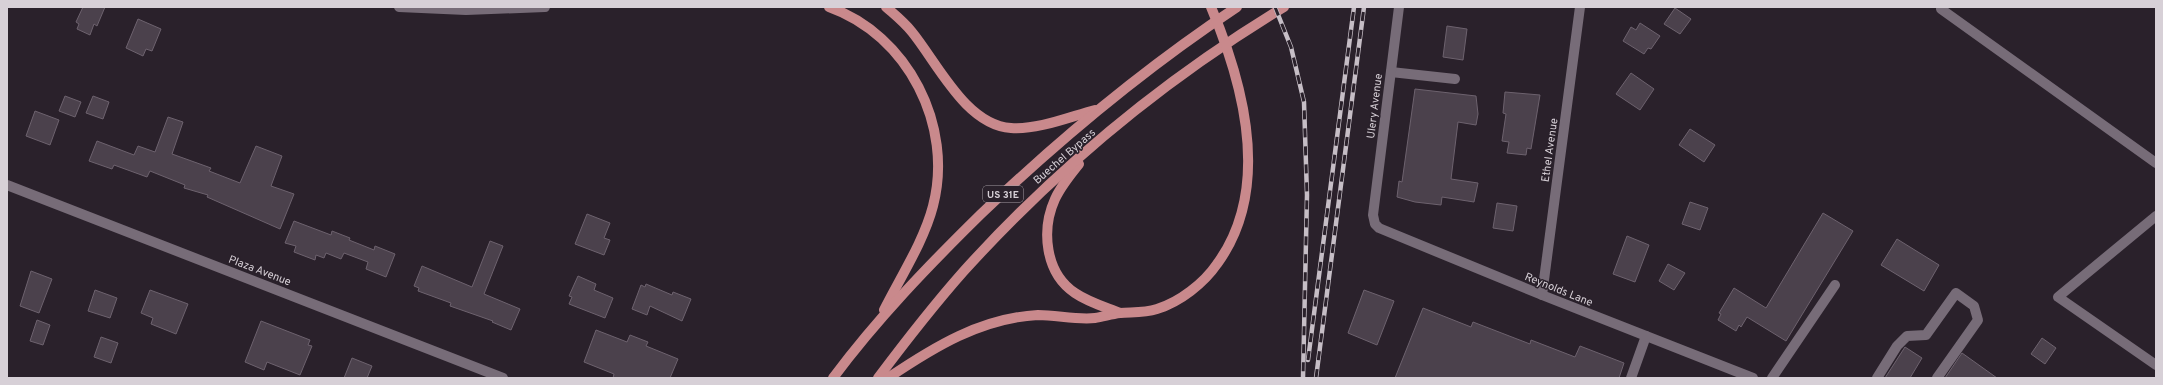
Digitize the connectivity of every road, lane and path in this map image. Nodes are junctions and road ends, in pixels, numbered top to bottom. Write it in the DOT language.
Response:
graph roads {
  1 [pos="399,7"];
  2 [pos="546,7"];
  3 [pos="829,7"];
  4 [pos="886,7"];
  5 [pos="1211,7"];
  6 [pos="1237,7"];
  7 [pos="1284,7"];
  8 [pos="1399,7"];
  9 [pos="1580,7"];
  10 [pos="466,9"];
  11 [pos="1941,9"];
  12 [pos="1391,72"];
  13 [pos="1455,79"];
  14 [pos="1096,110"];
  15 [pos="1098,141"];
  16 [pos="2156,163"];
  17 [pos="7,185"];
  18 [pos="1374,208"];
  19 [pos="2156,216"];
  20 [pos="1835,285"];
  21 [pos="1542,295"];
  22 [pos="1120,313"];
  23 [pos="877,324"];
  24 [pos="1646,336"];
  25 [pos="2156,365"];
  26 [pos="504,378"];
  27 [pos="833,378"];
  28 [pos="878,378"];
  29 [pos="888,378"];
  30 [pos="1631,378"];
  31 [pos="1753,378"];
  32 [pos="1772,378"];
  33 [pos="1877,378"];
  34 [pos="1937,378"];
  1 -- 10 [label="street"];
  2 -- 10 [label="street"];
  3 -- 23 [label="main road"];
  4 -- 14 [label="main road"];
  5 -- 22 [label="main road"];
  6 -- 14 [label="main road, Buechel Bypass / US 31E"];
  7 -- 15 [label="main road, Buechel Bypass / US 31E"];
  8 -- 12 [label="street, Ulery Avenue"];
  9 -- 21 [label="street, Ethel Avenue"];
  11 -- 16 [label="street"];
  12 -- 13 [label="street"];
  12 -- 18 [label="street, Ulery Avenue"];
  14 -- 23 [label="main road, Buechel Bypass / US 31E"];
  15 -- 22 [label="main road"];
  15 -- 28 [label="main road, Buechel Bypass / US 31E"];
  17 -- 26 [label="street, Plaza Avenue"];
  18 -- 21 [label="street, Reynolds Lane"];
  19 -- 25 [label="street"];
  20 -- 32 [label="street"];
  21 -- 24 [label="street, Reynolds Lane"];
  22 -- 29 [label="main road"];
  23 -- 27 [label="main road, Buechel Bypass / US 31E"];
  24 -- 30 [label="street"];
  24 -- 31 [label="street, Reynolds Lane"];
  33 -- 34 [label="street"];
}
